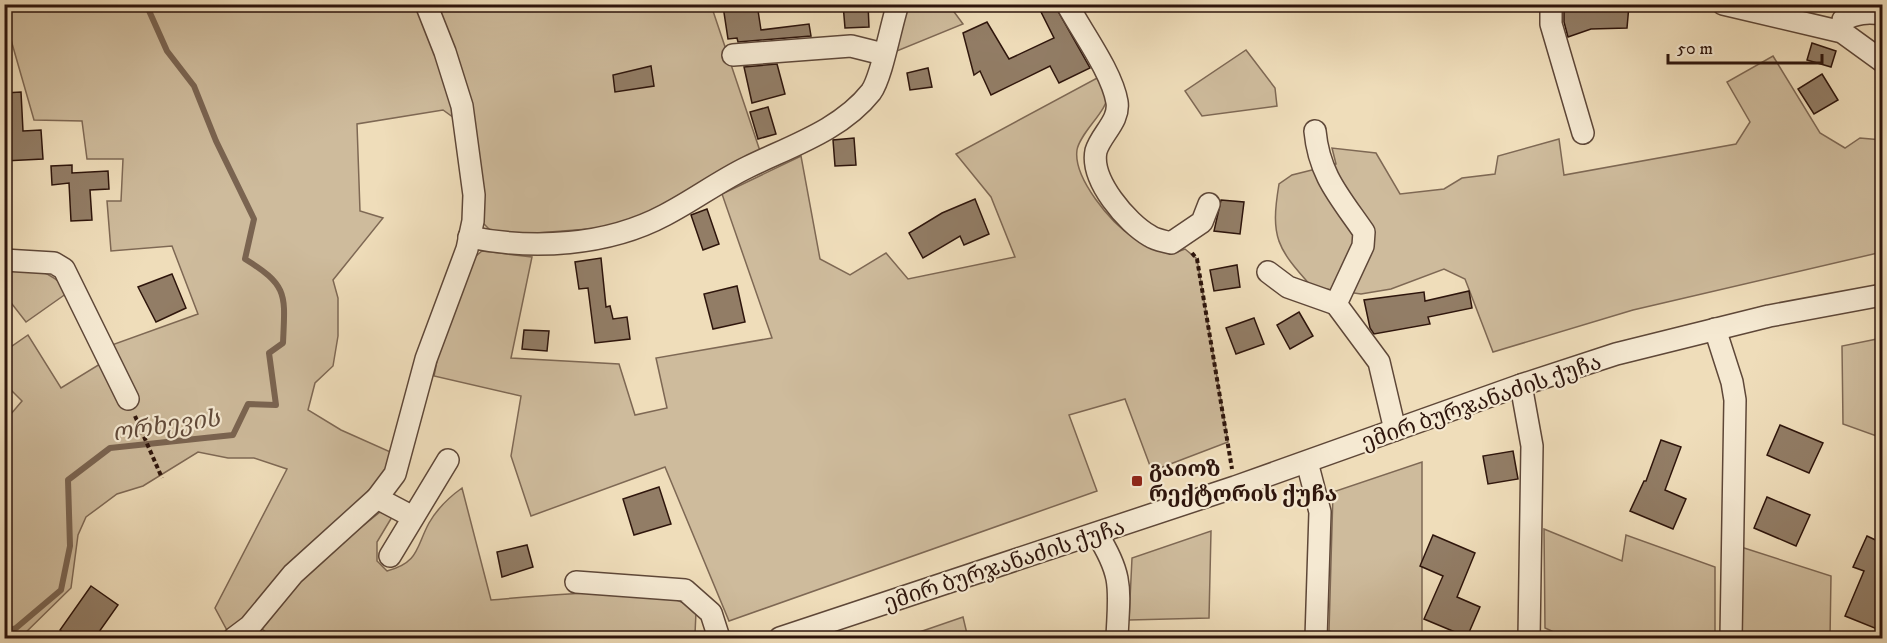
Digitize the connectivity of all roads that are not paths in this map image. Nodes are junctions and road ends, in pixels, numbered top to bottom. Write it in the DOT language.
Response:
graph roads {
  1 [pos="426,4"];
  2 [pos="898,4"];
  3 [pos="1067,4"];
  4 [pos="1551,4"];
  5 [pos="1723,4"];
  6 [pos="1882,14"];
  7 [pos="1842,32"];
  8 [pos="883,54"];
  9 [pos="733,55"];
  10 [pos="1882,61"];
  11 [pos="1316,131"];
  12 [pos="1583,133"];
  13 [pos="1209,204"];
  14 [pos="470,237"];
  15 [pos="4,260"];
  16 [pos="1268,272"];
  17 [pos="1882,295"];
  18 [pos="1336,304"];
  19 [pos="1715,329"];
  20 [pos="1521,385"];
  21 [pos="128,399"];
  22 [pos="1395,429"];
  23 [pos="448,460"];
  24 [pos="1306,462"];
  25 [pos="377,498"];
  26 [pos="413,517"];
  27 [pos="1097,534"];
  28 [pos="390,556"];
  29 [pos="576,582"];
  30 [pos="234,639"];
  31 [pos="719,639"];
  32 [pos="780,639"];
  33 [pos="1117,639"];
  34 [pos="1316,639"];
  35 [pos="1529,639"];
  36 [pos="1731,639"];
  1 -- 14 [label="street"];
  2 -- 8 [label="street"];
  3 -- 13 [label="street"];
  4 -- 12 [label="street"];
  5 -- 7 [label="street"];
  6 -- 7 [label="street"];
  7 -- 10 [label="street"];
  8 -- 9 [label="street"];
  8 -- 14 [label="street"];
  11 -- 18 [label="street"];
  14 -- 25 [label="street"];
  15 -- 21 [label="street"];
  16 -- 18 [label="street"];
  17 -- 19 [label="street, ემირ ბურჯანაძის ქუჩა"];
  18 -- 22 [label="street"];
  19 -- 20 [label="street, ემირ ბურჯანაძის ქუჩა"];
  19 -- 36 [label="street"];
  20 -- 22 [label="street, ემირ ბურჯანაძის ქუჩა"];
  20 -- 35 [label="street"];
  22 -- 24 [label="street, ემირ ბურჯანაძის ქუჩა"];
  23 -- 26 [label="street"];
  24 -- 27 [label="street, ემირ ბურჯანაძის ქუჩა"];
  24 -- 34 [label="street"];
  25 -- 26 [label="street"];
  25 -- 30 [label="street"];
  26 -- 28 [label="street"];
  27 -- 32 [label="street, ემირ ბურჯანაძის ქუჩა"];
  27 -- 33 [label="street"];
  29 -- 31 [label="street"];
}
